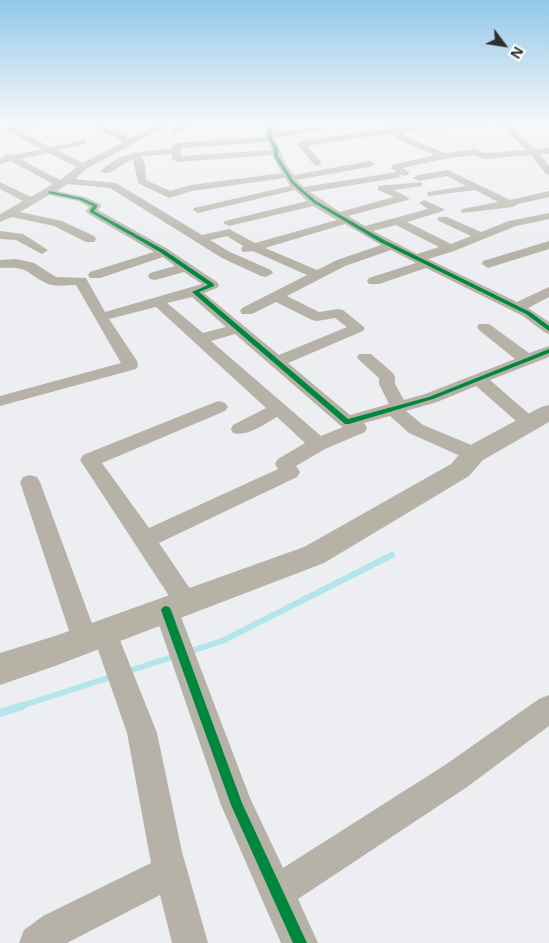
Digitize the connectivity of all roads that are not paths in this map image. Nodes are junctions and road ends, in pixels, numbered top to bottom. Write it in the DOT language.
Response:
graph roads {
  1 [pos="32,167"];
  2 [pos="83,167"];
  3 [pos="112,167"];
  4 [pos="140,167"];
  5 [pos="283,167"];
  6 [pos="357,167"];
  7 [pos="395,167"];
  8 [pos="435,167"];
  9 [pos="353,168"];
  10 [pos="466,170"];
  11 [pos="106,171"];
  12 [pos="448,173"];
  13 [pos="64,183"];
  14 [pos="294,183"];
  15 [pos="0,185"];
  16 [pos="476,187"];
  17 [pos="49,192"];
  18 [pos="432,194"];
  19 [pos="549,194"];
  20 [pos="315,202"];
  21 [pos="424,203"];
  22 [pos="510,203"];
  23 [pos="30,207"];
  24 [pos="198,210"];
  25 [pos="466,211"];
  26 [pos="545,217"];
  27 [pos="341,219"];
  28 [pos="443,219"];
  29 [pos="2,221"];
  30 [pos="397,221"];
  31 [pos="229,223"];
  32 [pos="364,230"];
  33 [pos="0,234"];
  34 [pos="481,236"];
  35 [pos="90,239"];
  36 [pos="201,240"];
  37 [pos="549,245"];
  38 [pos="391,246"];
  39 [pos="253,247"];
  40 [pos="450,248"];
  41 [pos="42,250"];
  42 [pos="164,252"];
  43 [pos="226,255"];
  44 [pos="422,260"];
  45 [pos="0,264"];
  46 [pos="488,264"];
  47 [pos="185,267"];
  48 [pos="266,274"];
  49 [pos="318,274"];
  50 [pos="95,275"];
  51 [pos="155,276"];
  52 [pos="374,281"];
  53 [pos="195,292"];
  54 [pos="549,292"];
  55 [pos="276,296"];
  56 [pos="159,302"];
  57 [pos="517,308"];
  58 [pos="247,311"];
  59 [pos="101,317"];
  60 [pos="484,326"];
  61 [pos="238,328"];
  62 [pos="549,329"];
  63 [pos="200,339"];
  64 [pos="549,351"];
  65 [pos="365,358"];
  66 [pos="526,360"];
  67 [pos="277,362"];
  68 [pos="478,379"];
  69 [pos="4,396"];
  70 [pos="219,407"];
  71 [pos="396,408"];
  72 [pos="278,409"];
  73 [pos="542,420"];
  74 [pos="347,422"];
  75 [pos="240,429"];
  76 [pos="318,444"];
  77 [pos="474,454"];
  78 [pos="30,482"];
  79 [pos="144,540"];
  80 [pos="176,606"];
  81 [pos="95,636"];
  82 [pos="0,669"];
  83 [pos="549,709"];
  84 [pos="170,872"];
  85 [pos="277,892"];
  86 [pos="37,943"];
  87 [pos="190,943"];
  88 [pos="300,943"];
  1 -- 13 [label="street"];
  2 -- 13 [label="street"];
  3 -- 11 [label="street"];
  4 -- 14 [label="street"];
  5 -- 14 [label="street"];
  6 -- 9 [label="street"];
  7 -- 14 [label="street"];
  8 -- 12 [label="street"];
  9 -- 14 [label="street"];
  10 -- 12 [label="street"];
  12 -- 16 [label="street"];
  12 -- 27 [label="street"];
  13 -- 17 [label="street"];
  13 -- 36 [label="street"];
  14 -- 20 [label="street"];
  14 -- 24 [label="street"];
  15 -- 23 [label="street"];
  16 -- 18 [label="street"];
  16 -- 22 [label="street"];
  17 -- 23 [label="street"];
  17 -- 42 [label="street"];
  19 -- 22 [label="street"];
  20 -- 27 [label="street"];
  20 -- 31 [label="street"];
  21 -- 30 [label="street"];
  22 -- 25 [label="street"];
  22 -- 26 [label="street"];
  23 -- 29 [label="street"];
  26 -- 34 [label="street"];
  27 -- 32 [label="street"];
  27 -- 39 [label="street"];
  28 -- 34 [label="street"];
  29 -- 35 [label="street"];
  30 -- 32 [label="street"];
  30 -- 40 [label="street"];
  32 -- 38 [label="street"];
  33 -- 41 [label="street"];
  34 -- 40 [label="street"];
  36 -- 39 [label="street"];
  36 -- 43 [label="street"];
  37 -- 46 [label="street"];
  38 -- 44 [label="street"];
  38 -- 49 [label="street"];
  39 -- 43 [label="street"];
  39 -- 49 [label="street"];
  40 -- 44 [label="street"];
  42 -- 47 [label="street"];
  42 -- 50 [label="street"];
  43 -- 48 [label="street"];
  44 -- 52 [label="street"];
  44 -- 57 [label="street"];
  45 -- 59 [label="street"];
  47 -- 51 [label="street"];
  47 -- 53 [label="street"];
  49 -- 55 [label="street"];
  53 -- 56 [label="street"];
  53 -- 61 [label="street"];
  54 -- 57 [label="street"];
  55 -- 58 [label="street"];
  55 -- 67 [label="street"];
  56 -- 59 [label="street"];
  56 -- 63 [label="street"];
  57 -- 62 [label="street"];
  59 -- 69 [label="street"];
  60 -- 66 [label="street"];
  61 -- 63 [label="street"];
  61 -- 67 [label="street"];
  63 -- 72 [label="street"];
  64 -- 66 [label="street"];
  65 -- 71 [label="street"];
  66 -- 68 [label="street"];
  67 -- 74 [label="street"];
  68 -- 71 [label="street"];
  68 -- 73 [label="street"];
  70 -- 79 [label="street"];
  71 -- 74 [label="street"];
  71 -- 77 [label="street"];
  72 -- 75 [label="street"];
  72 -- 76 [label="street"];
  73 -- 77 [label="main road"];
  74 -- 76 [label="street"];
  76 -- 79 [label="street"];
  77 -- 80 [label="main road"];
  78 -- 81 [label="street"];
  79 -- 80 [label="street"];
  80 -- 81 [label="main road"];
  80 -- 85 [label="street"];
  81 -- 82 [label="main road"];
  81 -- 84 [label="street"];
  83 -- 85 [label="street"];
  84 -- 86 [label="street"];
  84 -- 87 [label="street"];
  85 -- 88 [label="street"];
}
